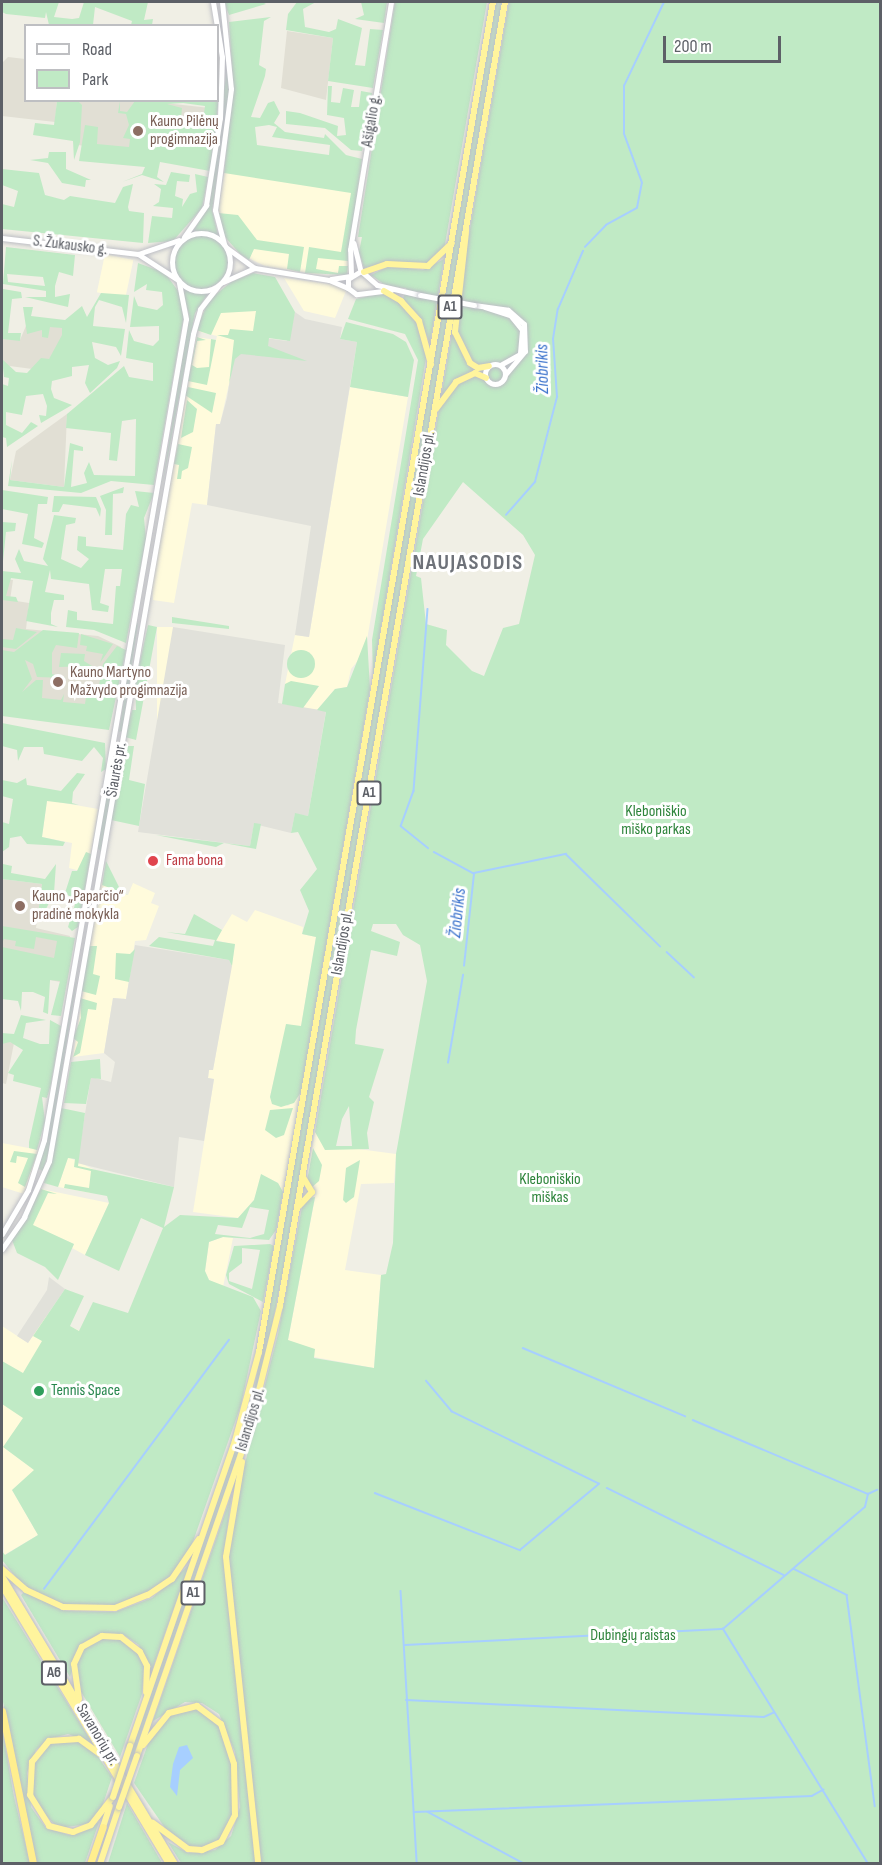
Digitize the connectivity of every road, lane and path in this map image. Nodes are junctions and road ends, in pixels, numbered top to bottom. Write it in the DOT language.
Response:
graph roads {
  1 [pos="213,2"];
  2 [pos="222,2"];
  3 [pos="391,2"];
  4 [pos="493,2"];
  5 [pos="505,2"];
  6 [pos="216,24"];
  7 [pos="219,45"];
  8 [pos="222,66"];
  9 [pos="231,66"];
  10 [pos="470,196"];
  11 [pos="2,238"];
  12 [pos="184,238"];
  13 [pos="353,240"];
  14 [pos="454,240"];
  15 [pos="225,245"];
  16 [pos="138,254"];
  17 [pos="255,268"];
  18 [pos="362,272"];
  19 [pos="350,275"];
  20 [pos="329,280"];
  21 [pos="370,280"];
  22 [pos="178,281"];
  23 [pos="220,284"];
  24 [pos="348,288"];
  25 [pos="388,290"];
  26 [pos="367,291"];
  27 [pos="483,306"];
  28 [pos="500,365"];
  29 [pos="489,366"];
  30 [pos="432,368"];
  31 [pos="505,375"];
  32 [pos="486,378"];
  33 [pos="432,418"];
  34 [pos="134,619"];
  35 [pos="143,620"];
  36 [pos="84,906"];
  37 [pos="93,908"];
  38 [pos="75,963"];
  39 [pos="84,965"];
  40 [pos="35,1171"];
  41 [pos="44,1174"];
  42 [pos="303,1176"];
  43 [pos="28,1190"];
  44 [pos="36,1194"];
  45 [pos="297,1210"];
  46 [pos="2,1234"];
  47 [pos="2,1249"];
  48 [pos="249,1431"];
  49 [pos="210,1517"];
  50 [pos="2,1569"];
  51 [pos="2,1576"];
  52 [pos="2,1586"];
  53 [pos="82,1709"];
  54 [pos="143,1710"];
  55 [pos="2,1711"];
  56 [pos="136,1756"];
  57 [pos="106,1760"];
  58 [pos="113,1797"];
  59 [pos="146,1816"];
  60 [pos="103,1827"];
  61 [pos="33,1863"];
  62 [pos="90,1863"];
  63 [pos="102,1863"];
  64 [pos="167,1863"];
  65 [pos="175,1863"];
  66 [pos="258,1863"];
  1 -- 6 [label="main road"];
  2 -- 9 [label="main road"];
  3 -- 13 [label="street, Ašigalio g."];
  4 -- 14 [label="highway, Islandijos pl. / A1"];
  5 -- 10 [label="highway, Islandijos pl. / A1"];
  7 -- 8 [label="main road"];
  8 -- 9 [label="main road"];
  8 -- 12 [label="main road"];
  9 -- 15 [label="main road"];
  10 -- 29 [label="highway"];
  10 -- 33 [label="highway, Islandijos pl. / A1"];
  11 -- 16 [label="main road, S. Žukausko g."];
  12 -- 15 [label="main road"];
  12 -- 16 [label="main road, S. Žukausko g."];
  12 -- 22 [label="main road"];
  13 -- 18 [label="street, Ašigalio g."];
  13 -- 19 [label="street, Ašigalio g."];
  14 -- 18 [label="highway"];
  14 -- 30 [label="highway, Islandijos pl. / A1"];
  15 -- 17 [label="main road"];
  15 -- 23 [label="main road"];
  16 -- 22 [label="main road, S. Žukausko g."];
  17 -- 20 [label="main road"];
  17 -- 23 [label="main road"];
  18 -- 19 [label="main road"];
  18 -- 21 [label="main road"];
  19 -- 20 [label="main road"];
  19 -- 24 [label="main road"];
  20 -- 24 [label="main road"];
  21 -- 25 [label="main road"];
  21 -- 26 [label="main road"];
  22 -- 23 [label="main road"];
  22 -- 34 [label="main road, Šiaurės pr."];
  23 -- 35 [label="main road, Šiaurės pr."];
  24 -- 26 [label="main road"];
  25 -- 26 [label="main road"];
  25 -- 27 [label="main road, bridge"];
  25 -- 30 [label="highway"];
  27 -- 28 [label="main road"];
  27 -- 31 [label="main road"];
  28 -- 29 [label="main road"];
  28 -- 31 [label="main road"];
  29 -- 32 [label="main road"];
  30 -- 49 [label="highway, Islandijos pl. / A1"];
  31 -- 32 [label="main road"];
  32 -- 33 [label="highway"];
  33 -- 42 [label="highway, Islandijos pl. / A1"];
  34 -- 35 [label="main road"];
  34 -- 36 [label="main road, Šiaurės pr."];
  35 -- 37 [label="main road, Šiaurės pr."];
  36 -- 37 [label="main road"];
  36 -- 38 [label="main road, Šiaurės pr."];
  37 -- 39 [label="main road, Šiaurės pr."];
  38 -- 39 [label="main road"];
  38 -- 40 [label="main road, Šiaurės pr."];
  39 -- 41 [label="main road, Šiaurės pr."];
  40 -- 41 [label="main road"];
  40 -- 43 [label="main road, Šiaurės pr."];
  41 -- 44 [label="main road, Šiaurės pr."];
  42 -- 45 [label="highway, Islandijos pl. / A1"];
  42 -- 45 [label="highway"];
  43 -- 44 [label="main road"];
  43 -- 46 [label="main road, Šiaurės pr."];
  44 -- 47 [label="main road, Šiaurės pr."];
  45 -- 48 [label="highway, Islandijos pl. / A1"];
  48 -- 56 [label="highway, Islandijos pl. / A1"];
  48 -- 66 [label="highway"];
  49 -- 50 [label="highway"];
  49 -- 54 [label="highway, Islandijos pl. / A1"];
  51 -- 53 [label="highway, Savanorių pr. / A6"];
  52 -- 57 [label="highway, Savanorių pr. / A6"];
  53 -- 54 [label="highway"];
  53 -- 59 [label="highway, Savanorių pr. / A6"];
  54 -- 58 [label="highway, Islandijos pl. / A1, bridge"];
  55 -- 61 [label="highway"];
  56 -- 59 [label="highway"];
  56 -- 63 [label="highway, Islandijos pl. / A1, bridge"];
  57 -- 58 [label="highway"];
  57 -- 64 [label="highway, Savanorių pr. / A6"];
  58 -- 60 [label="highway, Islandijos pl. / A1"];
  59 -- 65 [label="highway, Savanorių pr. / A6"];
  60 -- 62 [label="highway, Islandijos pl. / A1"];
}
